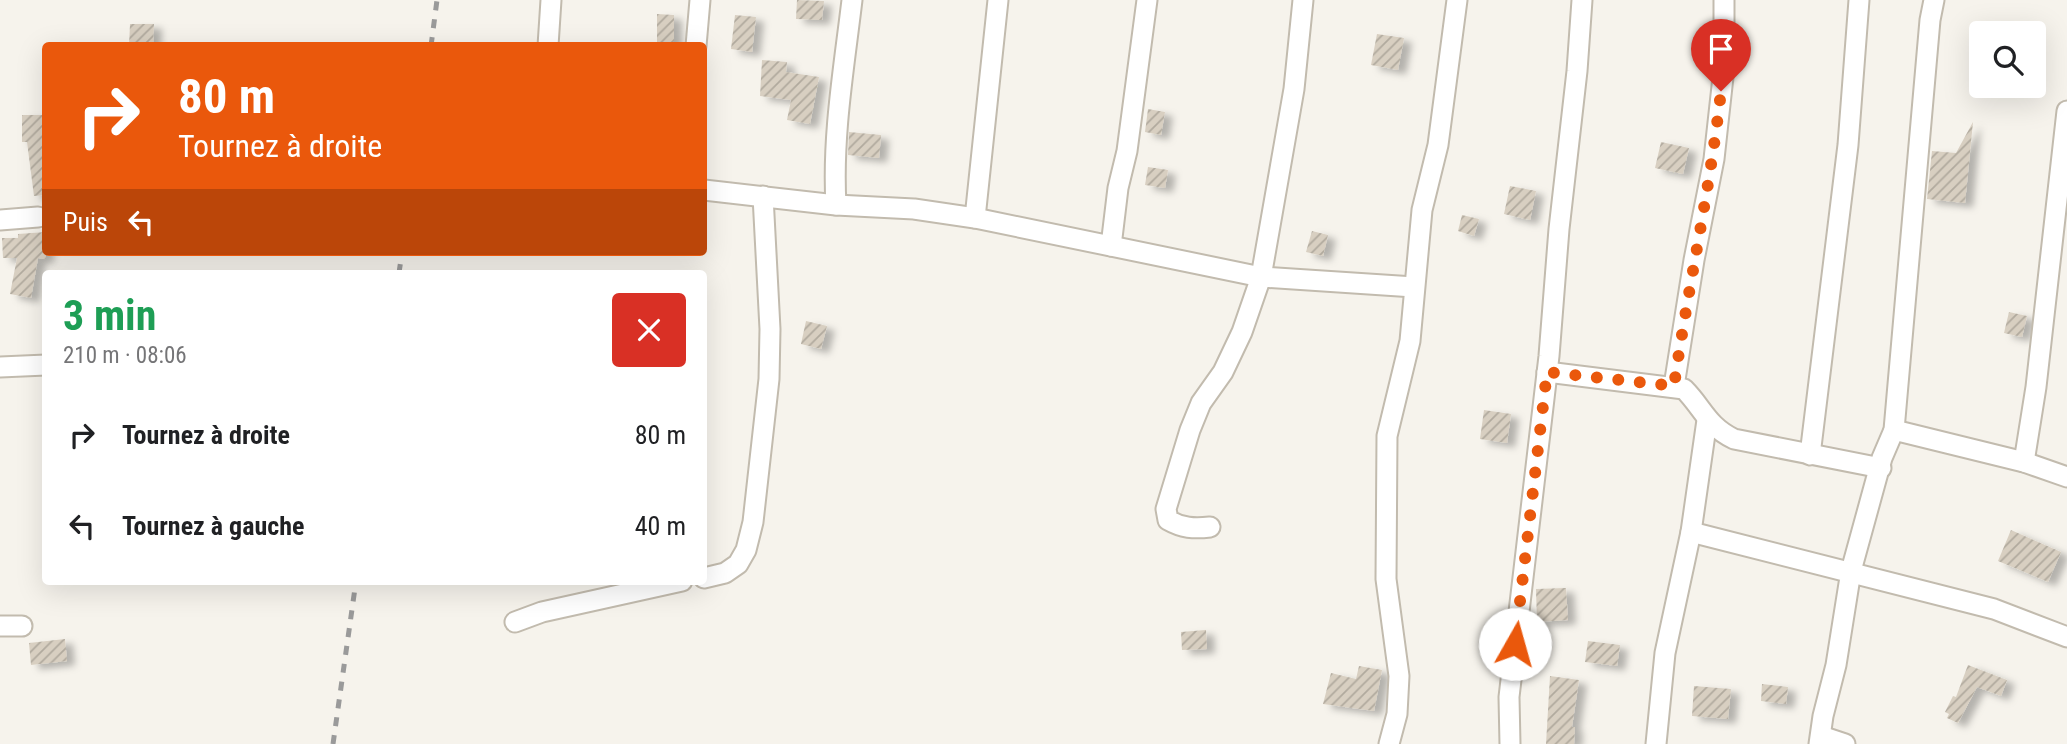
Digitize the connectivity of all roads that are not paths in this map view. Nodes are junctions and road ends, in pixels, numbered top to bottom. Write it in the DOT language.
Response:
graph roads {
  1 [pos="551,0"];
  2 [pos="700,0"];
  3 [pos="852,0"];
  4 [pos="998,0"];
  5 [pos="1146,0"];
  6 [pos="1303,0"];
  7 [pos="1457,0"];
  8 [pos="1582,0"];
  9 [pos="1724,0"];
  10 [pos="1858,0"];
  11 [pos="1934,0"];
  12 [pos="548,42"];
  13 [pos="696,42"];
  14 [pos="2067,111"];
  15 [pos="707,190"];
  16 [pos="764,196"];
  17 [pos="836,205"];
  18 [pos="38,217"];
  19 [pos="975,218"];
  20 [pos="0,219"];
  21 [pos="1111,246"];
  22 [pos="1261,277"];
  23 [pos="1414,287"];
  24 [pos="42,365"];
  25 [pos="0,367"];
  26 [pos="1547,372"];
  27 [pos="1674,386"];
  28 [pos="1707,420"];
  29 [pos="1894,430"];
  30 [pos="1810,455"];
  31 [pos="2024,463"];
  32 [pos="1881,468"];
  33 [pos="2067,477"];
  34 [pos="1210,527"];
  35 [pos="1691,533"];
  36 [pos="1851,571"];
  37 [pos="707,577"];
  38 [pos="664,585"];
  39 [pos="515,622"];
  40 [pos="0,626"];
  41 [pos="22,626"];
  42 [pos="2067,637"];
  43 [pos="1820,740"];
  44 [pos="1389,744"];
  45 [pos="1510,744"];
  46 [pos="1656,744"];
  47 [pos="1845,744"];
  1 -- 12 [label="street"];
  2 -- 13 [label="street"];
  3 -- 17 [label="street"];
  4 -- 19 [label="street"];
  5 -- 21 [label="street"];
  6 -- 22 [label="street"];
  7 -- 23 [label="street"];
  8 -- 26 [label="street"];
  9 -- 27 [label="street"];
  10 -- 30 [label="street"];
  11 -- 29 [label="street"];
  14 -- 31 [label="street"];
  15 -- 16 [label="street"];
  16 -- 17 [label="street"];
  16 -- 37 [label="street"];
  17 -- 19 [label="street"];
  18 -- 20 [label="street"];
  19 -- 21 [label="street"];
  21 -- 22 [label="street"];
  22 -- 23 [label="street"];
  22 -- 34 [label="street"];
  23 -- 44 [label="street"];
  24 -- 25 [label="street"];
  26 -- 27 [label="street"];
  26 -- 45 [label="street"];
  27 -- 28 [label="street"];
  28 -- 30 [label="street"];
  28 -- 35 [label="street"];
  29 -- 31 [label="street"];
  29 -- 32 [label="street"];
  30 -- 32 [label="street"];
  31 -- 33 [label="street"];
  32 -- 36 [label="street"];
  35 -- 36 [label="street"];
  35 -- 46 [label="street"];
  36 -- 42 [label="street"];
  36 -- 43 [label="street"];
  38 -- 39 [label="street"];
  40 -- 41 [label="street"];
  43 -- 47 [label="street"];
}
